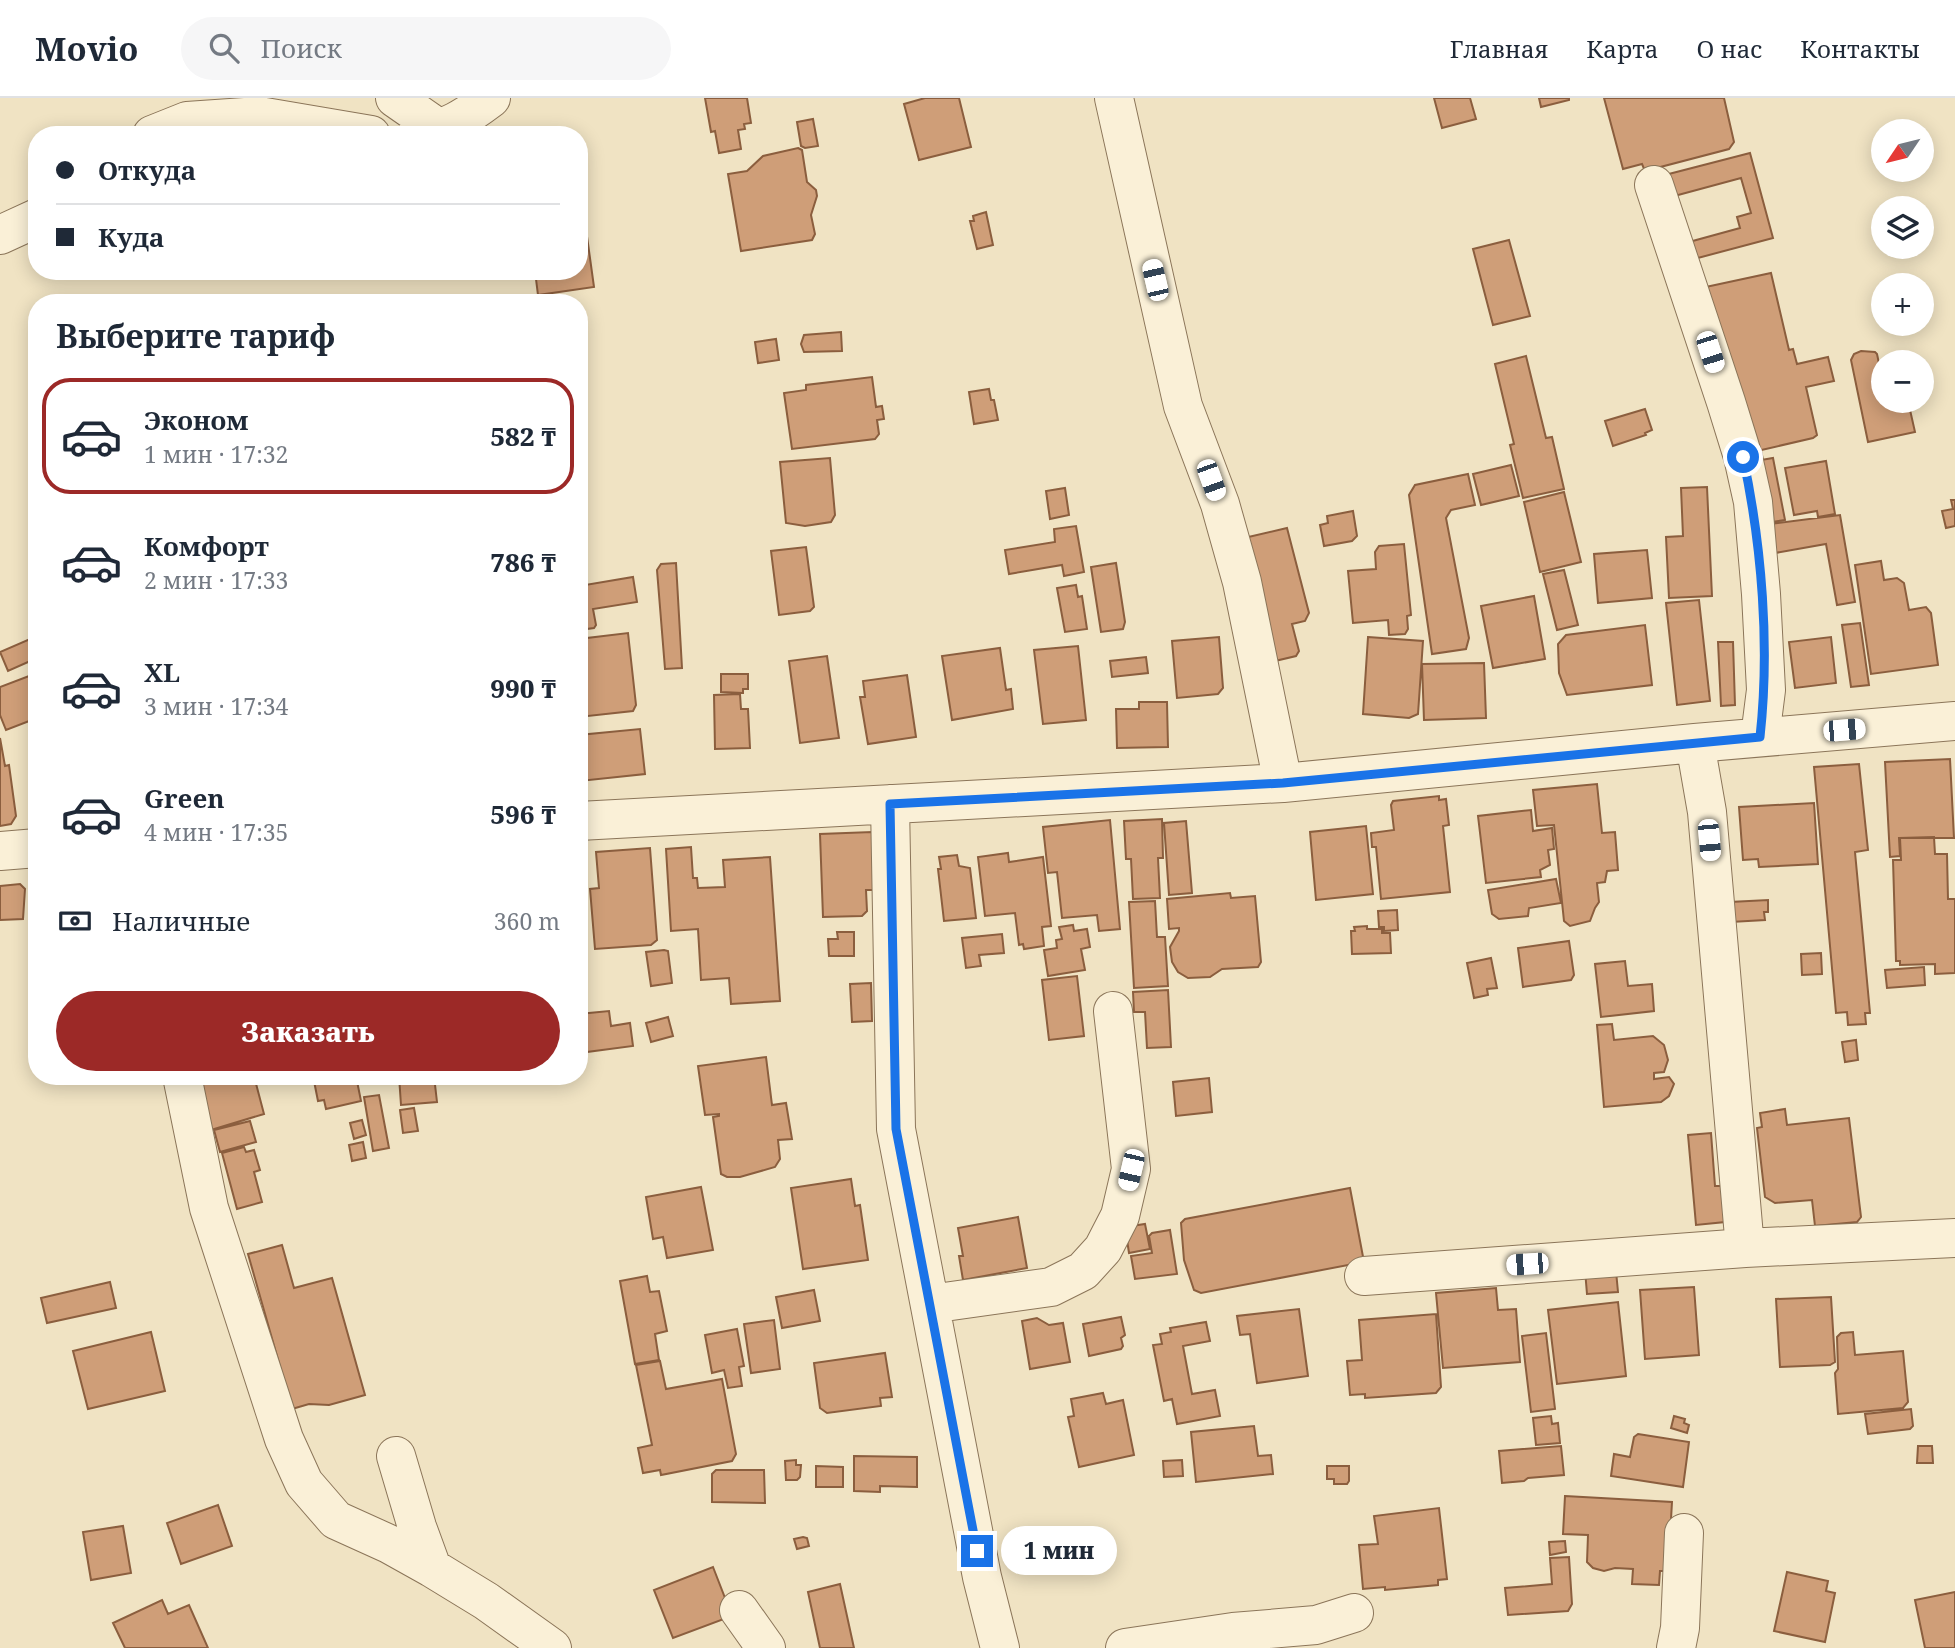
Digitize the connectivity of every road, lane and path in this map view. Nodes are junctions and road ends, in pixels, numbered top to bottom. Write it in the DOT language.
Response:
graph roads {
  1 [pos="394,98"];
  2 [pos="491,98"];
  3 [pos="1114,98"];
  4 [pos="174,126"];
  5 [pos="315,126"];
  6 [pos="422,126"];
  7 [pos="442,126"];
  8 [pos="1654,185"];
  9 [pos="28,222"];
  10 [pos="0,235"];
  11 [pos="1955,721"];
  12 [pos="1760,737"];
  13 [pos="1695,743"];
  14 [pos="1283,783"];
  15 [pos="890,804"];
  16 [pos="588,821"];
  17 [pos="28,849"];
  18 [pos="0,851"];
  19 [pos="1114,1011"];
  20 [pos="184,1085"];
  21 [pos="1955,1238"];
  22 [pos="1745,1248"];
  23 [pos="1364,1276"];
  24 [pos="930,1304"];
  25 [pos="397,1457"];
  26 [pos="1684,1533"];
  27 [pos="432,1569"];
  28 [pos="739,1610"];
  29 [pos="1354,1613"];
  30 [pos="552,1648"];
  31 [pos="766,1648"];
  32 [pos="1000,1648"];
  33 [pos="1125,1648"];
  34 [pos="1676,1648"];
  1 -- 6 [label="street"];
  2 -- 7 [label="street"];
  3 -- 14 [label="street"];
  4 -- 5 [label="street"];
  8 -- 12 [label="street"];
  9 -- 10 [label="street"];
  11 -- 12 [label="street"];
  12 -- 13 [label="street"];
  13 -- 14 [label="street"];
  13 -- 22 [label="street"];
  14 -- 15 [label="street"];
  15 -- 16 [label="street"];
  15 -- 24 [label="street"];
  17 -- 18 [label="street"];
  19 -- 24 [label="street"];
  20 -- 27 [label="street"];
  21 -- 22 [label="street"];
  22 -- 23 [label="street"];
  24 -- 32 [label="street"];
  25 -- 27 [label="street"];
  26 -- 34 [label="street"];
  27 -- 30 [label="street"];
  28 -- 31 [label="street"];
  29 -- 33 [label="street"];
}
